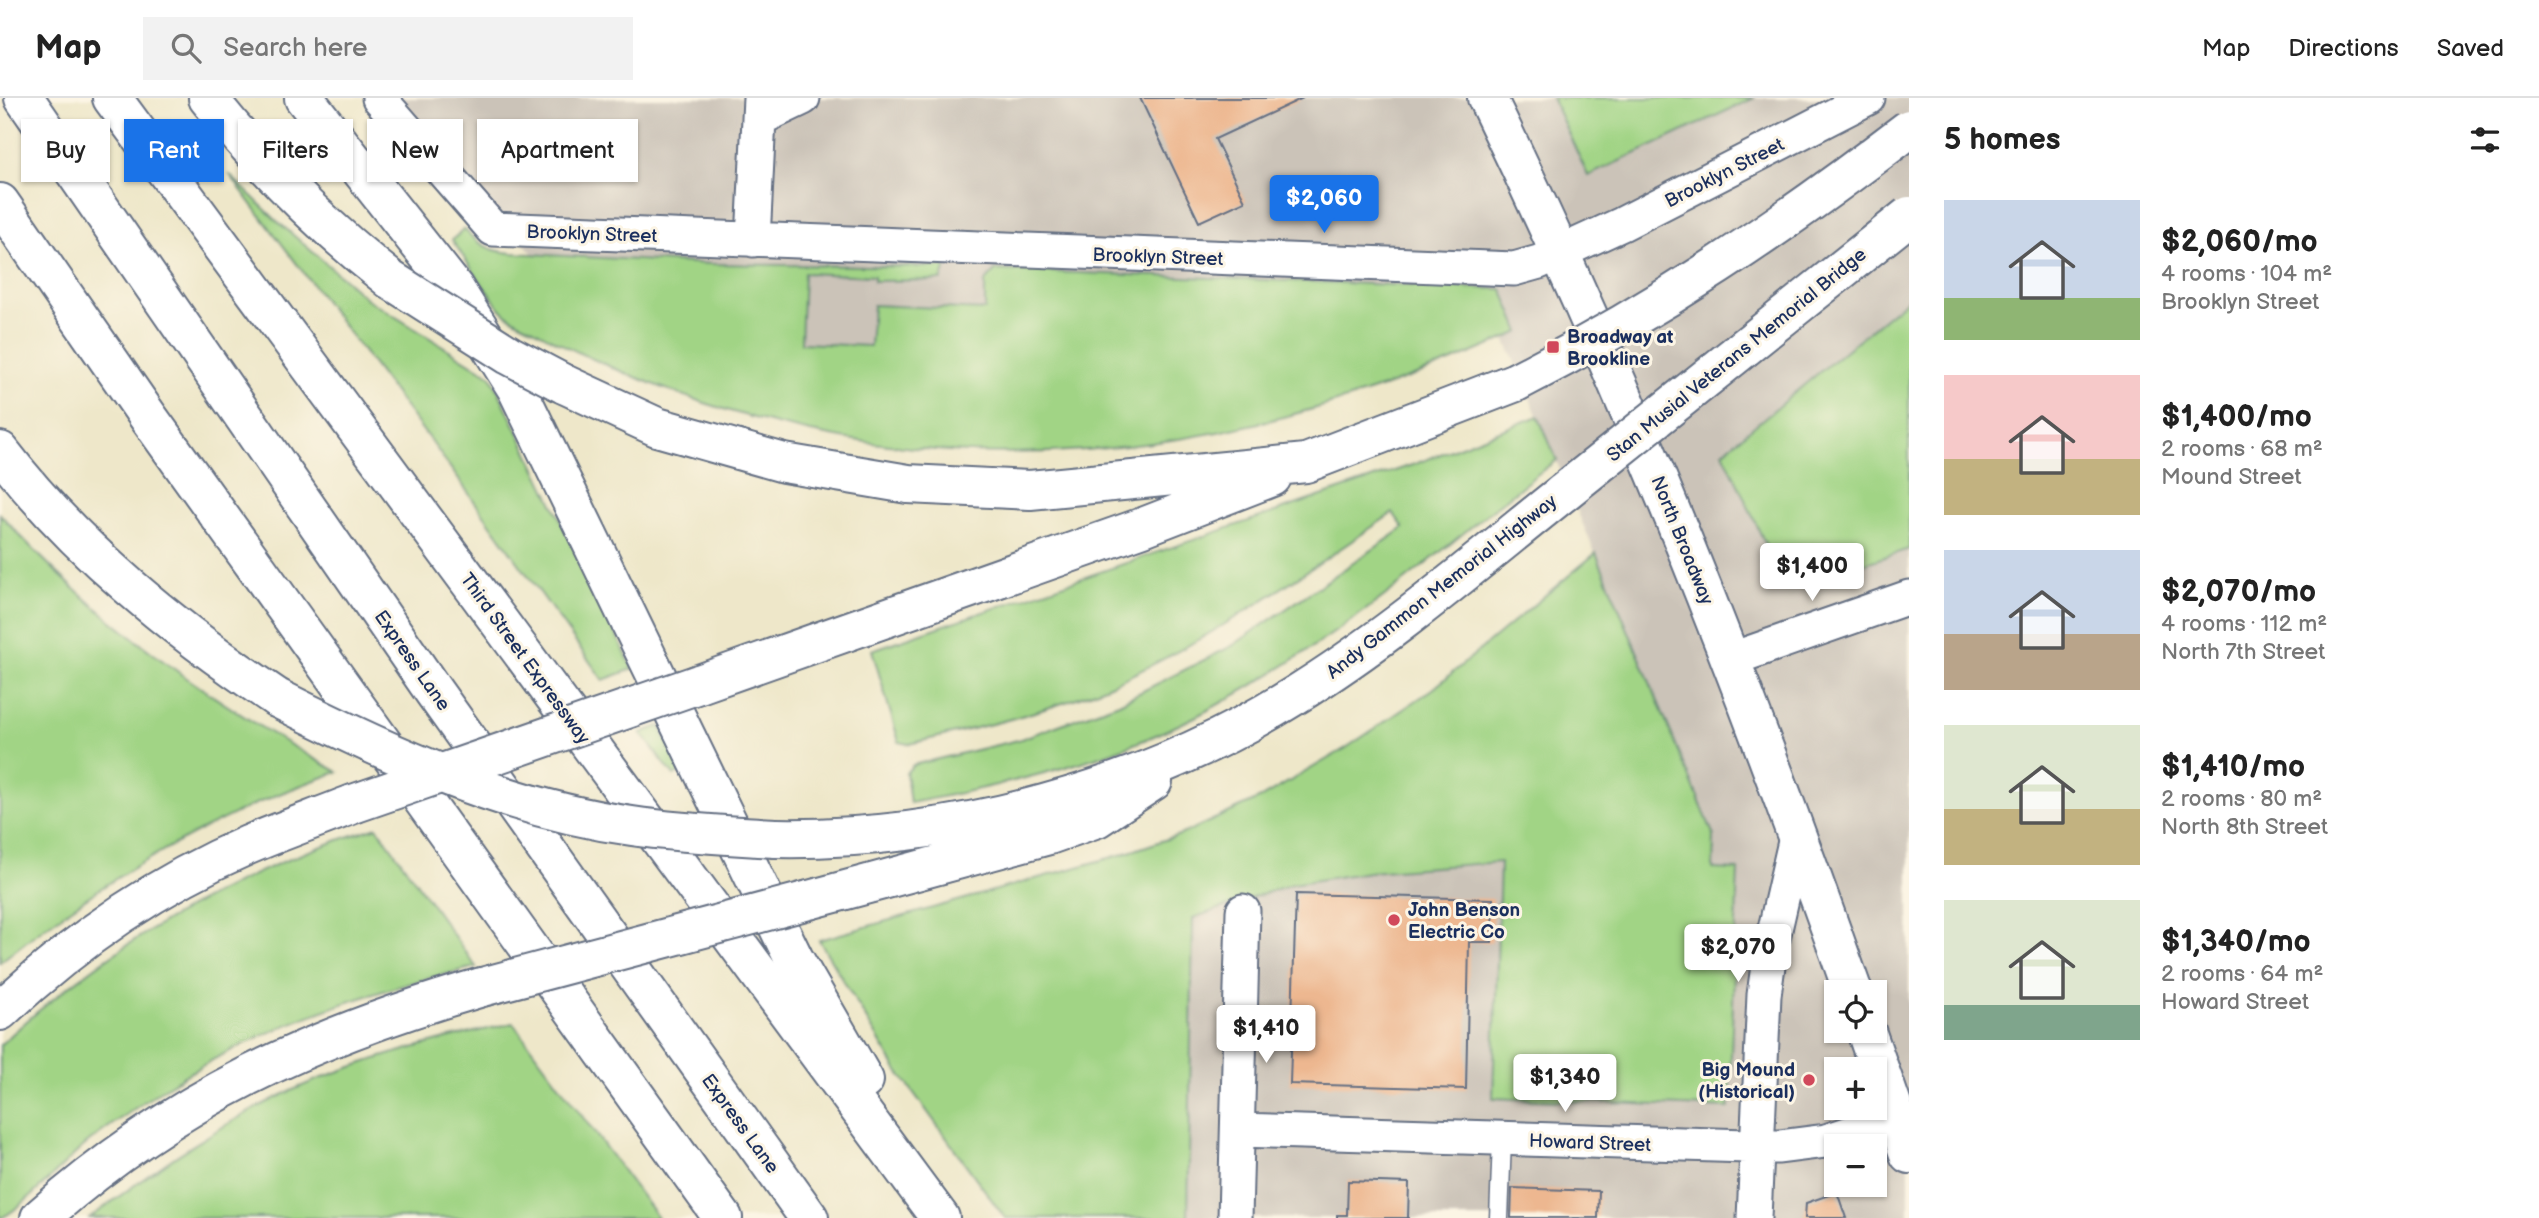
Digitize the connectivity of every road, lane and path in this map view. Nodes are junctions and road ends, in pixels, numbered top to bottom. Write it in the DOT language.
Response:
graph roads {
  1 [pos="24,98"];
  2 [pos="112,98"];
  3 [pos="208,98"];
  4 [pos="304,98"];
  5 [pos="379,98"];
  6 [pos="803,98"];
  7 [pos="1487,98"];
  8 [pos="1868,98"];
  9 [pos="759,108"];
  10 [pos="1909,129"];
  11 [pos="0,203"];
  12 [pos="1909,216"];
  13 [pos="753,240"];
  14 [pos="1560,253"];
  15 [pos="0,451"];
  16 [pos="1306,463"];
  17 [pos="1564,492"];
  18 [pos="1909,597"];
  19 [pos="1732,659"];
  20 [pos="1187,753"];
  21 [pos="1797,832"];
  22 [pos="1243,911"];
  23 [pos="1849,980"];
  24 [pos="0,1011"];
  25 [pos="1870,1043"];
  26 [pos="1896,1118"];
  27 [pos="1238,1130"];
  28 [pos="1502,1139"];
  29 [pos="1756,1146"];
  30 [pos="1909,1154"];
  31 [pos="40,1218"];
  32 [pos="723,1218"];
  33 [pos="809,1218"];
  34 [pos="942,1218"];
  35 [pos="1235,1218"];
  36 [pos="1499,1218"];
  37 [pos="1754,1218"];
  1 -- 33 [label="main road, Express Lane"];
  2 -- 34 [label="main road, Third Street Expressway"];
  3 -- 16 [label="main road, bridge"];
  4 -- 34 [label="main road"];
  5 -- 13 [label="street, Brooklyn Street"];
  6 -- 9 [label="street"];
  7 -- 14 [label="main road, North Broadway"];
  8 -- 14 [label="street, Brooklyn Street"];
  9 -- 13 [label="street"];
  10 -- 16 [label="main road, bridge"];
  11 -- 32 [label="main road"];
  12 -- 17 [label="main road, Stan Musial Veterans Memorial Bridge, bridge"];
  13 -- 14 [label="street, Brooklyn Street"];
  14 -- 19 [label="main road, North Broadway"];
  15 -- 20 [label="main road, Andy Gammon Memorial Highway, bridge"];
  16 -- 24 [label="main road, bridge"];
  17 -- 20 [label="main road, Andy Gammon Memorial Highway"];
  18 -- 19 [label="street"];
  19 -- 21 [label="main road, North Broadway"];
  20 -- 31 [label="main road, bridge"];
  21 -- 23 [label="main road, North Broadway"];
  21 -- 29 [label="street"];
  22 -- 27 [label="street"];
  25 -- 26 [label="main road"];
  26 -- 29 [label="street, Howard Street"];
  26 -- 30 [label="main road"];
  27 -- 28 [label="street, Howard Street"];
  27 -- 35 [label="street"];
  28 -- 29 [label="street, Howard Street"];
  28 -- 36 [label="lane"];
  29 -- 37 [label="street"];
}
